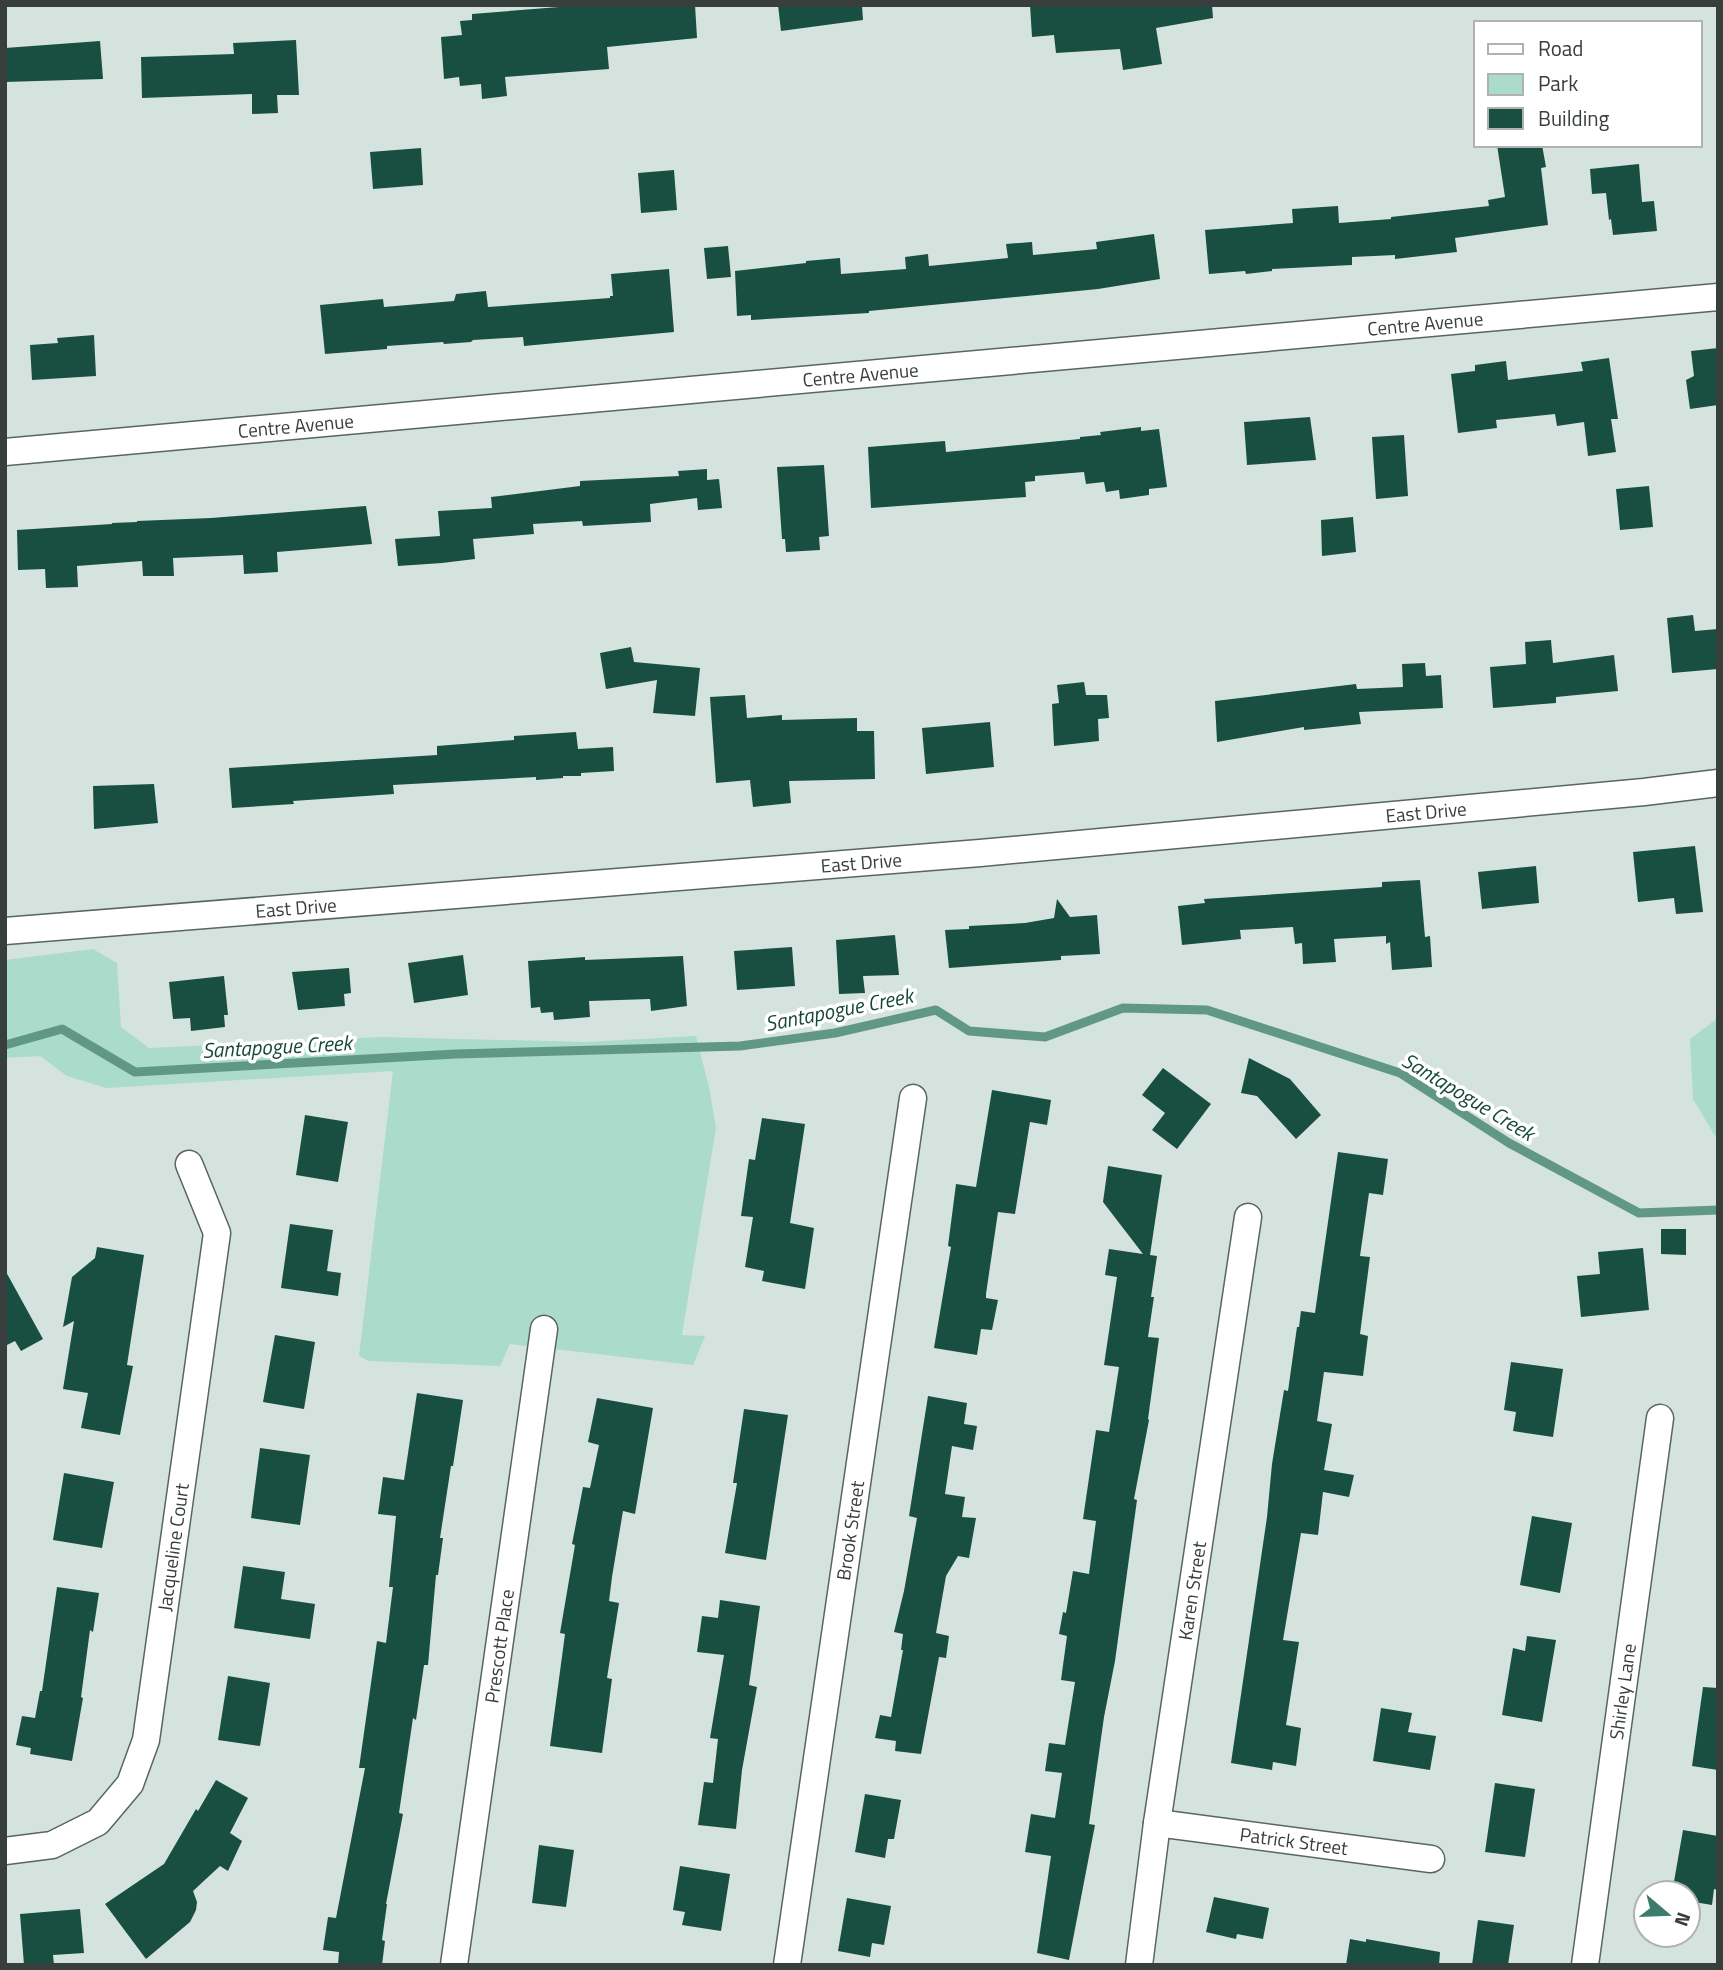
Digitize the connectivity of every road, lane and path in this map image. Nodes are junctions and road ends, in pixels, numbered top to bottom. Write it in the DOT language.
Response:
graph roads {
  1 [pos="1718,297"];
  2 [pos="5,452"];
  3 [pos="1718,783"];
  4 [pos="5,930"];
  5 [pos="913,1097"];
  6 [pos="189,1164"];
  7 [pos="1248,1217"];
  8 [pos="544,1329"];
  9 [pos="1660,1418"];
  10 [pos="1157,1823"];
  11 [pos="5,1851"];
  12 [pos="1431,1859"];
  13 [pos="454,1965"];
  14 [pos="787,1965"];
  15 [pos="1139,1965"];
  16 [pos="1585,1965"];
  1 -- 2 [label="street, Centre Avenue"];
  3 -- 4 [label="street, East Drive"];
  5 -- 14 [label="street, Brook Street"];
  6 -- 11 [label="street, Jacqueline Court"];
  7 -- 10 [label="street, Karen Street"];
  8 -- 13 [label="street, Prescott Place"];
  9 -- 16 [label="street, Shirley Lane"];
  10 -- 12 [label="street, Patrick Street"];
  10 -- 15 [label="street, Karen Street"];
}
